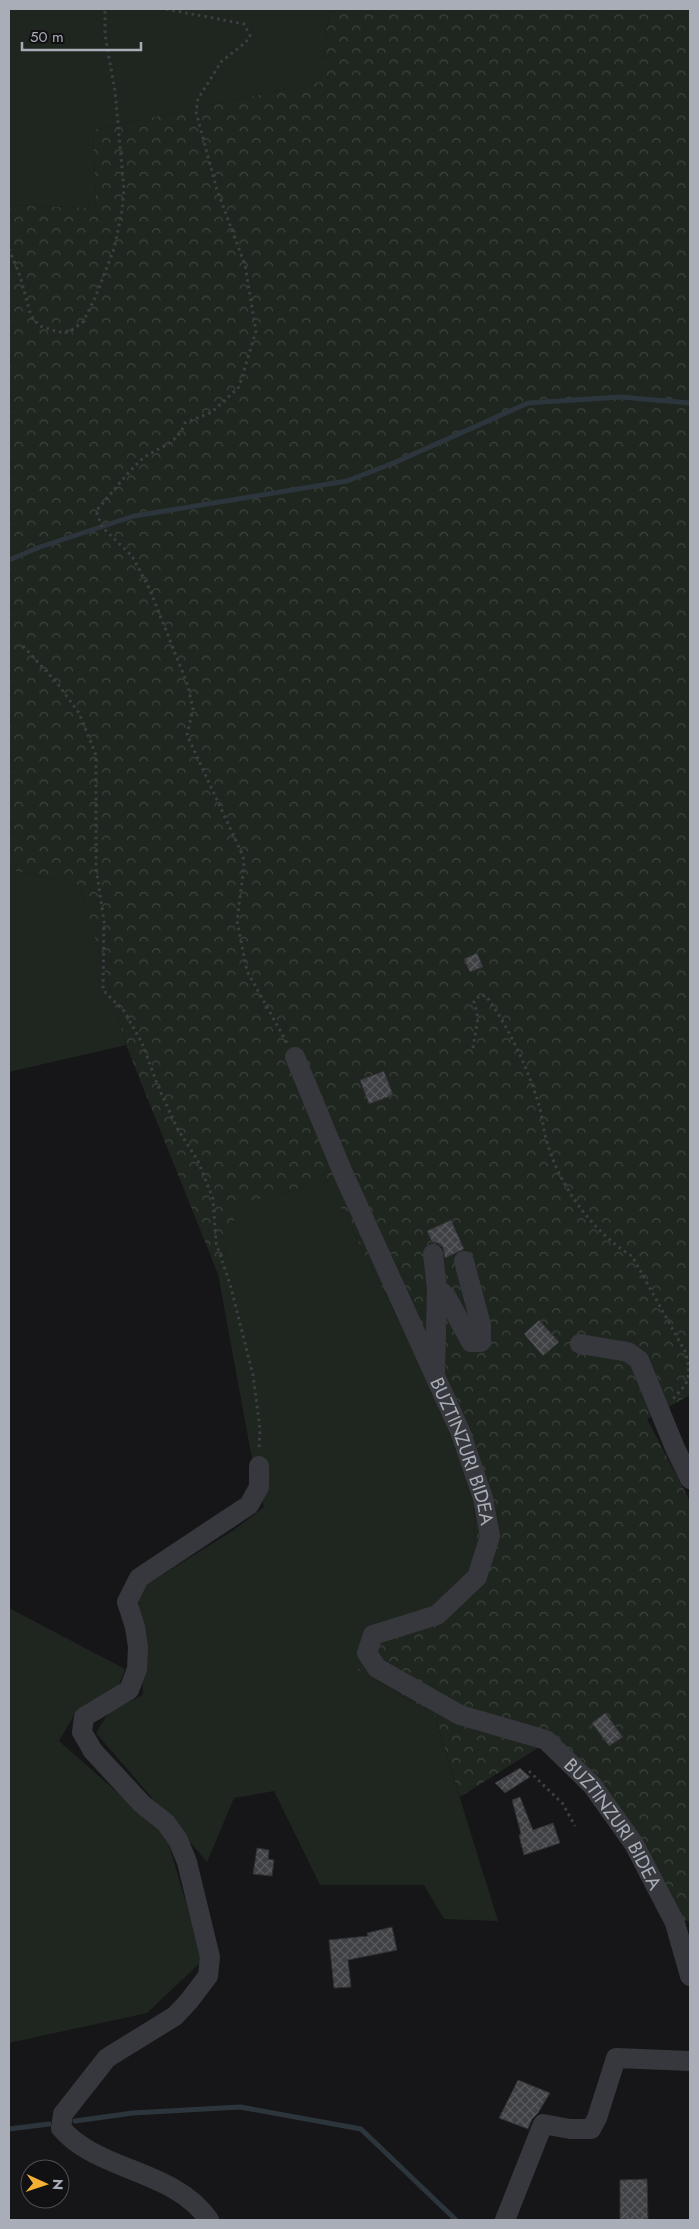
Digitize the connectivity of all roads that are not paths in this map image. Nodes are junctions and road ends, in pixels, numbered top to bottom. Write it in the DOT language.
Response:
graph roads {
  1 [pos="295,1057"];
  2 [pos="433,1254"];
  3 [pos="464,1261"];
  4 [pos="436,1289"];
  5 [pos="580,1344"];
  6 [pos="435,1376"];
  7 [pos="259,1466"];
  8 [pos="690,1479"];
  9 [pos="690,1976"];
  10 [pos="690,2061"];
  11 [pos="209,2220"];
  12 [pos="505,2220"];
  1 -- 6 [label="street, BUZTINZURI BIDEA"];
  2 -- 4 [label="street"];
  3 -- 4 [label="street"];
  4 -- 6 [label="street"];
  5 -- 8 [label="street"];
  6 -- 9 [label="street, BUZTINZURI BIDEA"];
  7 -- 11 [label="street"];
  10 -- 12 [label="street"];
}
